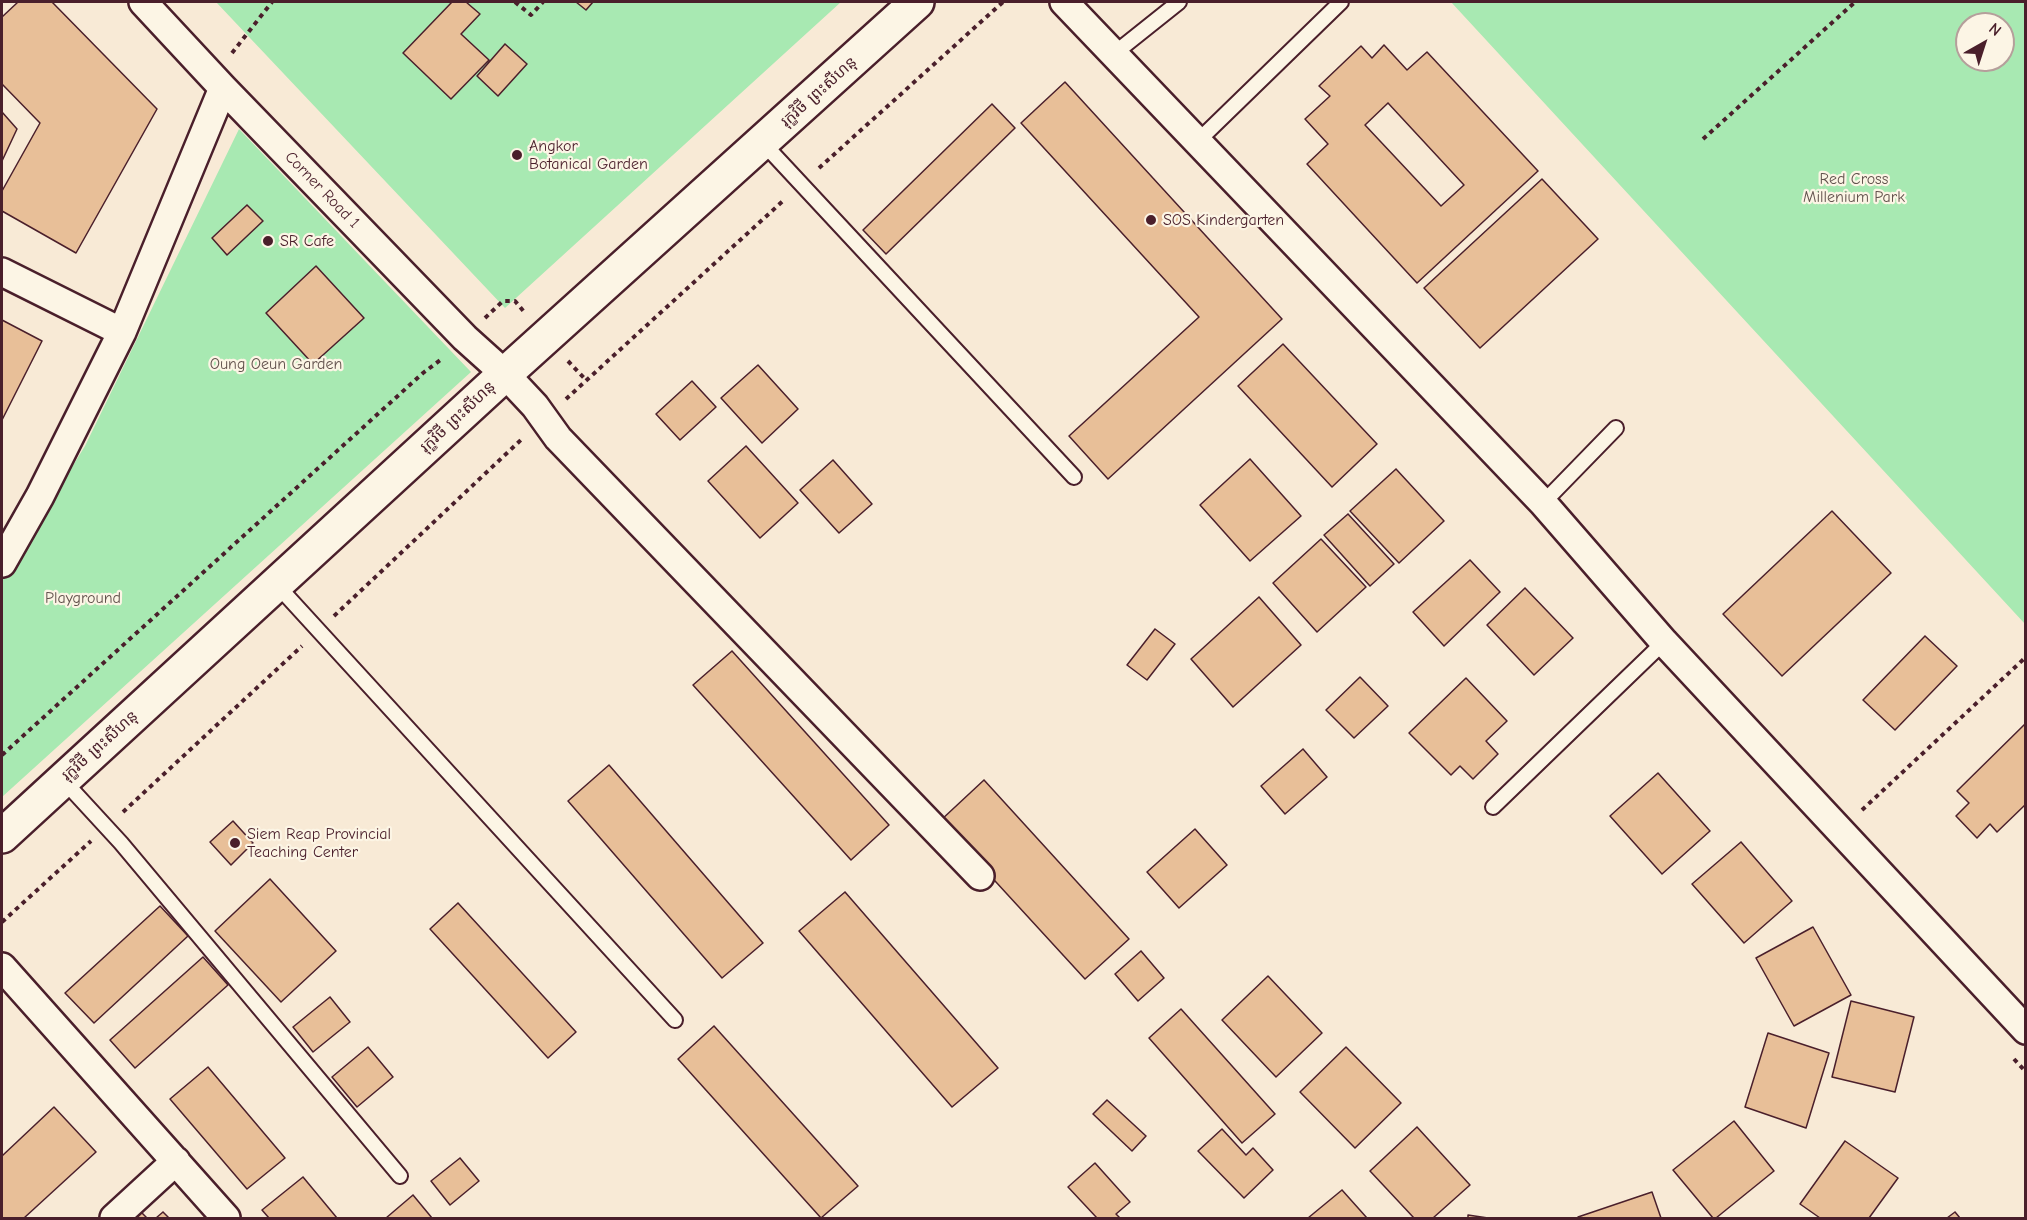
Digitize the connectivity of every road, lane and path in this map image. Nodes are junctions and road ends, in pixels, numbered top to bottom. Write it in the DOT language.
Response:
graph roads {
  1 [pos="143,2"];
  2 [pos="272,2"];
  3 [pos="515,2"];
  4 [pos="543,2"];
  5 [pos="917,2"];
  6 [pos="1003,2"];
  7 [pos="1064,2"];
  8 [pos="1179,2"];
  9 [pos="1341,2"];
  10 [pos="1855,2"];
  11 [pos="1115,53"];
  12 [pos="218,83"];
  13 [pos="1704,139"];
  14 [pos="1198,141"];
  15 [pos="763,143"];
  16 [pos="802,184"];
  17 [pos="2,272"];
  18 [pos="122,332"];
  19 [pos="547,336"];
  20 [pos="465,338"];
  21 [pos="505,374"];
  22 [pos="586,380"];
  23 [pos="544,418"];
  24 [pos="1616,428"];
  25 [pos="1074,477"];
  26 [pos="1543,503"];
  27 [pos="2,563"];
  28 [pos="276,584"];
  29 [pos="319,630"];
  30 [pos="1664,642"];
  31 [pos="2025,657"];
  32 [pos="2,755"];
  33 [pos="63,780"];
  34 [pos="1493,807"];
  35 [pos="107,826"];
  36 [pos="1840,831"];
  37 [pos="2,836"];
  38 [pos="980,876"];
  39 [pos="2,922"];
  40 [pos="2,967"];
  41 [pos="675,1020"];
  42 [pos="2025,1030"];
  43 [pos="176,1161"];
  44 [pos="400,1176"];
  45 [pos="114,1218"];
  46 [pos="226,1218"];
  1 -- 12 [label="street, Corner Road 1"];
  2 -- 12 [label="path"];
  3 -- 4 [label="path"];
  5 -- 15 [label="street, រុក្ខវិថី ព្រះសីហនុ"];
  6 -- 16 [label="path"];
  7 -- 11 [label="street"];
  8 -- 11 [label="lane"];
  9 -- 14 [label="lane"];
  10 -- 13 [label="path"];
  11 -- 14 [label="street"];
  12 -- 18 [label="street"];
  12 -- 20 [label="street, Corner Road 1"];
  14 -- 26 [label="street"];
  15 -- 16 [label="lane"];
  15 -- 19 [label="street, រុក្ខវិថី ព្រះសីហនុ"];
  16 -- 22 [label="path"];
  16 -- 25 [label="lane"];
  17 -- 18 [label="street"];
  18 -- 27 [label="street"];
  19 -- 20 [label="path"];
  19 -- 21 [label="street, រុក្ខវិថី ព្រះសីហនុ"];
  19 -- 22 [label="path"];
  20 -- 21 [label="street, Corner Road 1"];
  20 -- 32 [label="path"];
  21 -- 23 [label="street, Corner Road 1"];
  21 -- 28 [label="street, រុក្ខវិថី ព្រះសីហនុ"];
  22 -- 23 [label="path"];
  23 -- 29 [label="path"];
  23 -- 38 [label="street, Corner Road 1"];
  24 -- 26 [label="lane"];
  26 -- 30 [label="street"];
  28 -- 29 [label="lane"];
  28 -- 33 [label="street, រុក្ខវិថី ព្រះសីហនុ"];
  29 -- 35 [label="path"];
  29 -- 41 [label="lane"];
  30 -- 34 [label="lane"];
  30 -- 36 [label="street"];
  31 -- 36 [label="path"];
  33 -- 35 [label="lane"];
  33 -- 37 [label="street, រុក្ខវិថី ព្រះសីហនុ"];
  35 -- 39 [label="path"];
  35 -- 44 [label="lane"];
  36 -- 42 [label="street"];
  40 -- 43 [label="street"];
  43 -- 45 [label="street"];
  43 -- 46 [label="street"];
}
